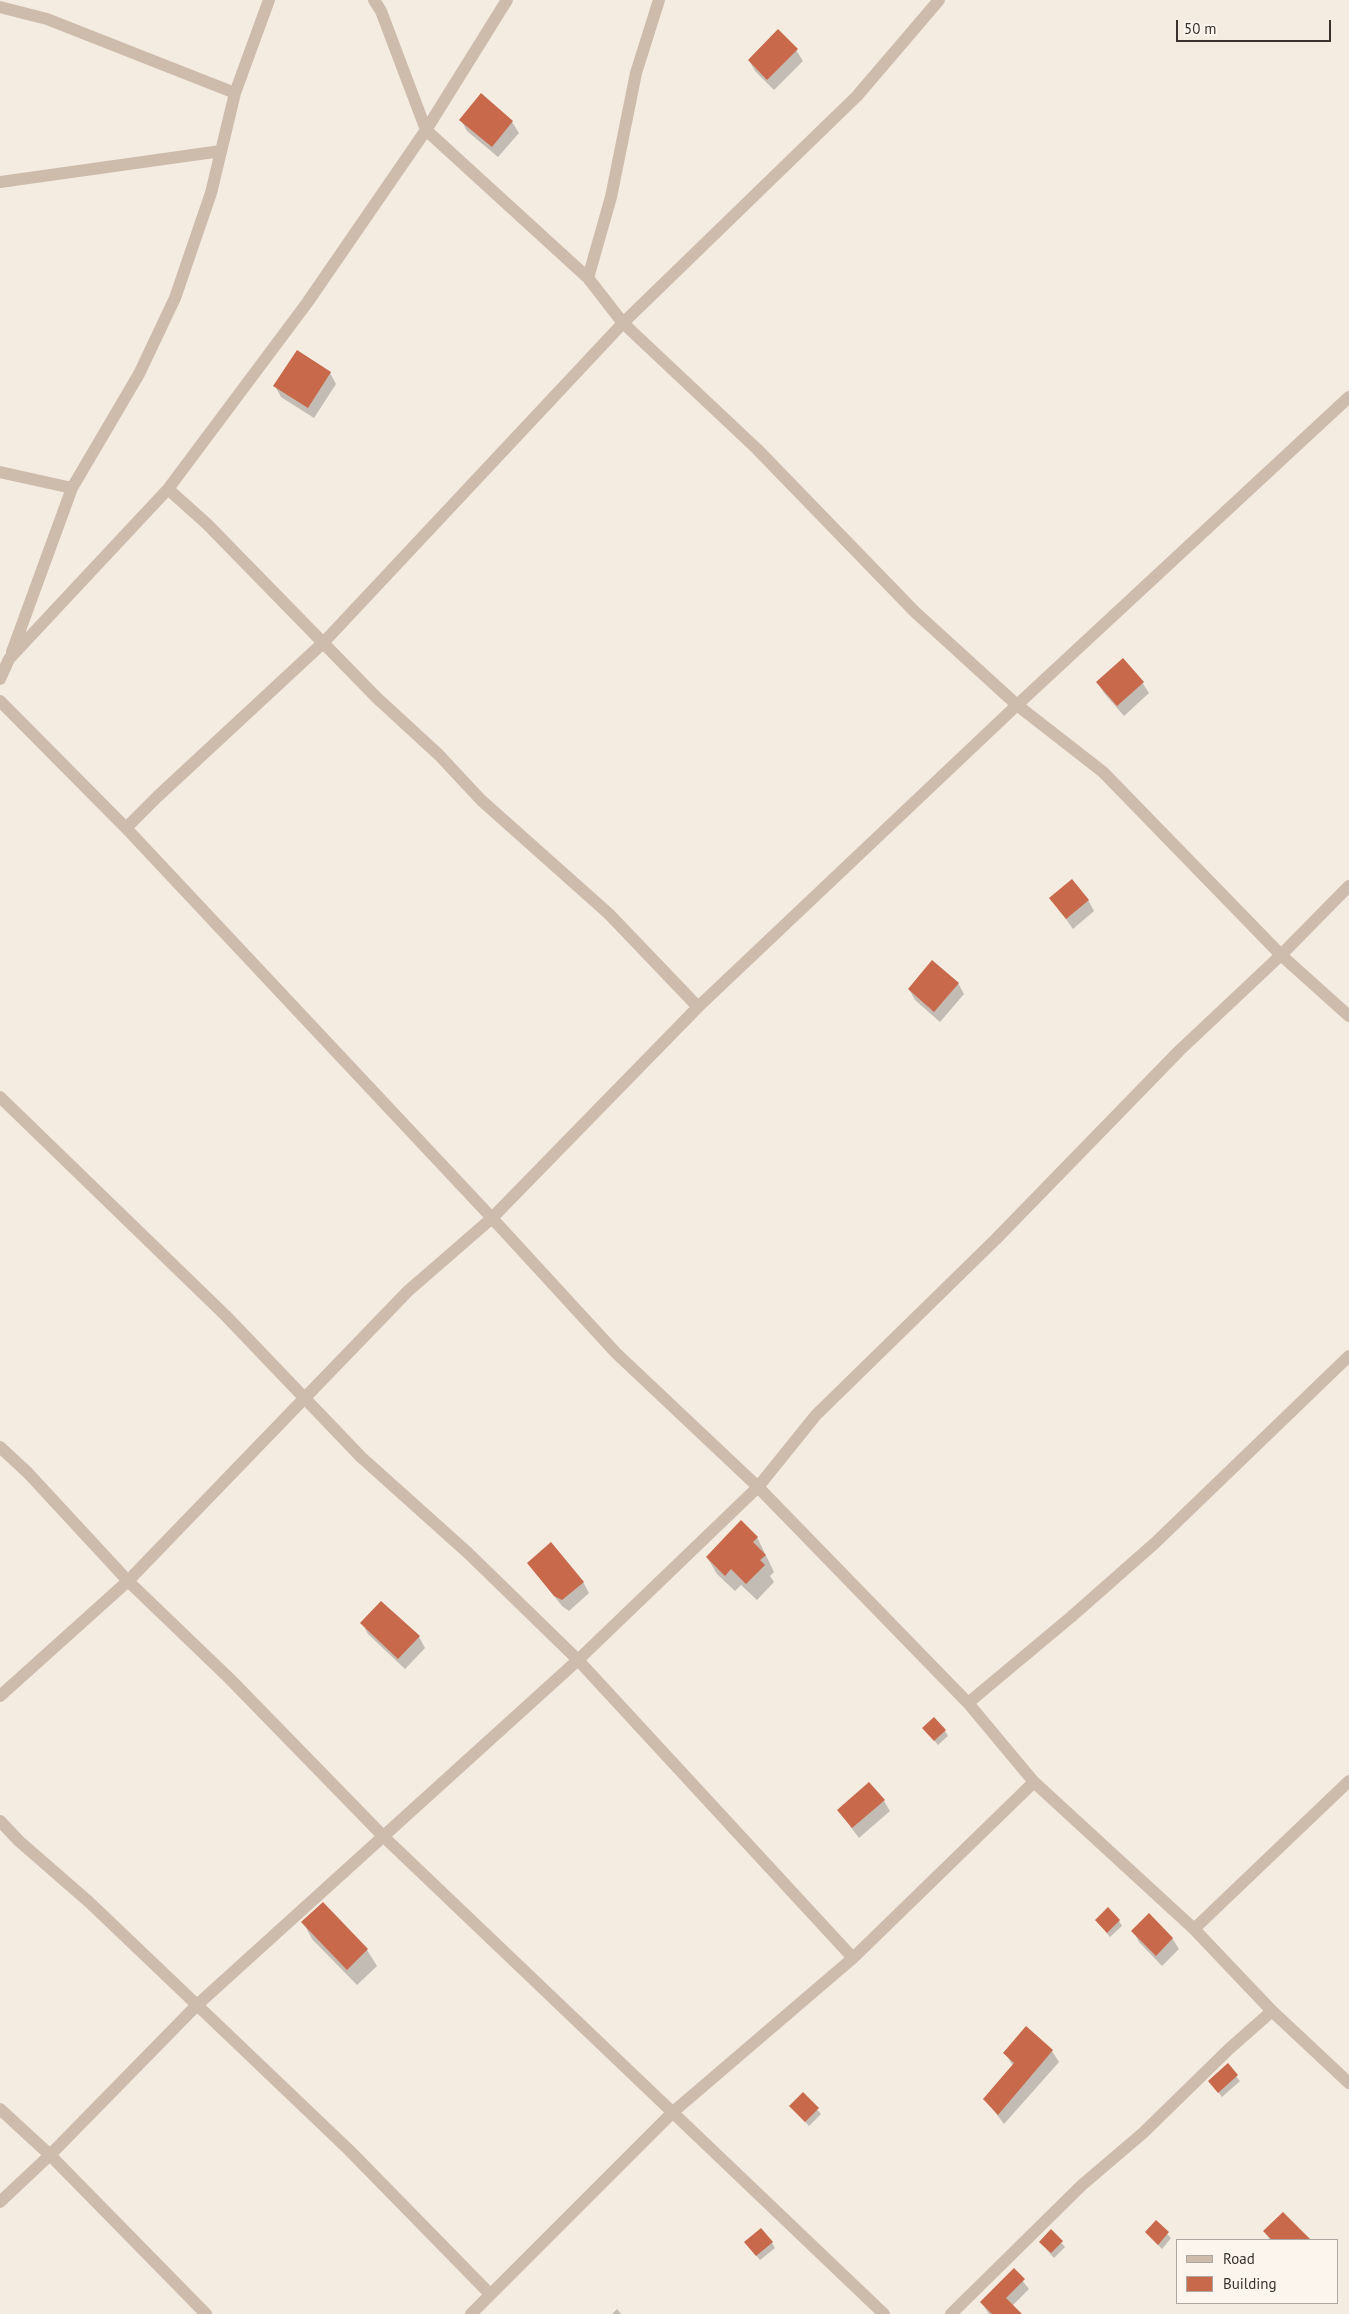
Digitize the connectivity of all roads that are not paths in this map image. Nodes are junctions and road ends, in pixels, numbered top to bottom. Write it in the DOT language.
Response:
graph roads {
  1 [pos="269,0"];
  2 [pos="374,0"];
  3 [pos="507,0"];
  4 [pos="659,0"];
  5 [pos="935,2"];
  6 [pos="0,7"];
  7 [pos="236,93"];
  8 [pos="426,130"];
  9 [pos="221,151"];
  10 [pos="0,182"];
  11 [pos="588,278"];
  12 [pos="623,323"];
  13 [pos="1349,397"];
  14 [pos="1339,406"];
  15 [pos="1349,415"];
  16 [pos="0,472"];
  17 [pos="72,488"];
  18 [pos="168,489"];
  19 [pos="324,642"];
  20 [pos="9,659"];
  21 [pos="0,679"];
  22 [pos="0,701"];
  23 [pos="1017,705"];
  24 [pos="126,828"];
  25 [pos="1349,886"];
  26 [pos="1281,955"];
  27 [pos="698,1007"];
  28 [pos="1349,1016"];
  29 [pos="0,1096"];
  30 [pos="492,1218"];
  31 [pos="1349,1356"];
  32 [pos="305,1399"];
  33 [pos="0,1447"];
  34 [pos="758,1486"];
  35 [pos="128,1581"];
  36 [pos="578,1660"];
  37 [pos="0,1696"];
  38 [pos="968,1703"];
  39 [pos="1349,1781"];
  40 [pos="1034,1782"];
  41 [pos="0,1821"];
  42 [pos="384,1837"];
  43 [pos="1194,1929"];
  44 [pos="853,1958"];
  45 [pos="197,2005"];
  46 [pos="1272,2011"];
  47 [pos="1349,2082"];
  48 [pos="0,2110"];
  49 [pos="673,2112"];
  50 [pos="50,2155"];
  51 [pos="0,2202"];
  52 [pos="490,2294"];
  53 [pos="206,2314"];
  54 [pos="471,2314"];
  55 [pos="884,2314"];
  56 [pos="951,2314"];
  1 -- 7 [label="street"];
  2 -- 8 [label="street"];
  3 -- 8 [label="street"];
  4 -- 11 [label="street"];
  5 -- 12 [label="street"];
  6 -- 7 [label="street"];
  7 -- 9 [label="street"];
  8 -- 11 [label="street"];
  8 -- 18 [label="street"];
  9 -- 10 [label="street"];
  9 -- 17 [label="street"];
  11 -- 12 [label="street"];
  12 -- 19 [label="street"];
  12 -- 23 [label="street"];
  13 -- 14 [label="street"];
  14 -- 15 [label="street"];
  14 -- 23 [label="street"];
  16 -- 17 [label="street"];
  17 -- 20 [label="street"];
  18 -- 19 [label="street"];
  18 -- 20 [label="street"];
  19 -- 24 [label="street"];
  19 -- 27 [label="street"];
  20 -- 21 [label="street"];
  22 -- 24 [label="street"];
  23 -- 26 [label="street"];
  23 -- 27 [label="street"];
  24 -- 30 [label="street"];
  25 -- 26 [label="street"];
  26 -- 28 [label="street"];
  26 -- 34 [label="street"];
  27 -- 30 [label="street"];
  29 -- 32 [label="street"];
  30 -- 32 [label="street"];
  30 -- 34 [label="street"];
  31 -- 38 [label="street"];
  32 -- 35 [label="street"];
  32 -- 36 [label="street"];
  33 -- 35 [label="street"];
  34 -- 36 [label="street"];
  34 -- 38 [label="street"];
  35 -- 37 [label="street"];
  35 -- 42 [label="street"];
  36 -- 42 [label="street"];
  36 -- 44 [label="street"];
  38 -- 40 [label="street"];
  39 -- 43 [label="street"];
  40 -- 43 [label="street"];
  40 -- 44 [label="street"];
  41 -- 45 [label="street"];
  42 -- 45 [label="street"];
  42 -- 49 [label="street"];
  43 -- 46 [label="street"];
  44 -- 49 [label="street"];
  45 -- 50 [label="street"];
  45 -- 52 [label="street"];
  46 -- 47 [label="street"];
  46 -- 56 [label="street"];
  48 -- 50 [label="street"];
  49 -- 52 [label="street"];
  49 -- 55 [label="street"];
  50 -- 51 [label="street"];
  50 -- 53 [label="street"];
  52 -- 54 [label="street"];
}
